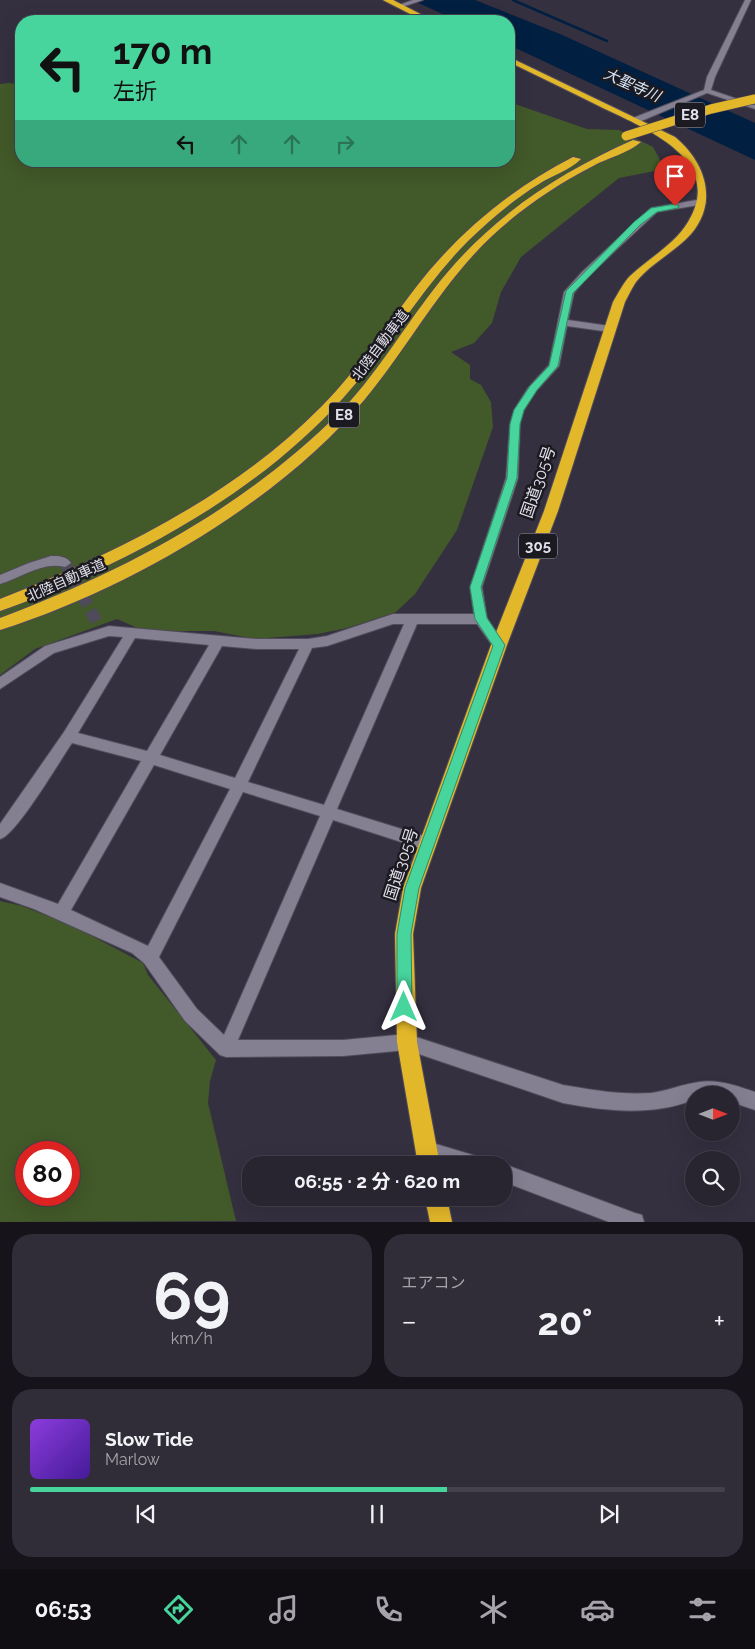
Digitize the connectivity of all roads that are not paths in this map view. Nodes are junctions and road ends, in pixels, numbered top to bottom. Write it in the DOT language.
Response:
graph roads {
  1 [pos="387,0"];
  2 [pos="420,0"];
  3 [pos="748,0"];
  4 [pos="399,6"];
  5 [pos="418,15"];
  6 [pos="515,62"];
  7 [pos="707,91"];
  8 [pos="755,99"];
  9 [pos="755,107"];
  10 [pos="639,119"];
  11 [pos="631,139"];
  12 [pos="702,202"];
  13 [pos="562,322"];
  14 [pos="610,329"];
  15 [pos="65,563"];
  16 [pos="0,580"];
  17 [pos="0,605"];
  18 [pos="413,618"];
  19 [pos="481,619"];
  20 [pos="0,624"];
  21 [pos="131,634"];
  22 [pos="218,641"];
  23 [pos="308,644"];
  24 [pos="499,645"];
  25 [pos="0,684"];
  26 [pos="69,736"];
  27 [pos="151,758"];
  28 [pos="239,785"];
  29 [pos="328,812"];
  30 [pos="0,835"];
  31 [pos="429,844"];
  32 [pos="0,890"];
  33 [pos="61,913"];
  34 [pos="150,958"];
  35 [pos="407,1042"];
  36 [pos="226,1050"];
  37 [pos="755,1101"];
  38 [pos="428,1156"];
  39 [pos="512,1177"];
  40 [pos="438,1206"];
  41 [pos="441,1222"];
  42 [pos="635,1222"];
  1 -- 4 [label="highway"];
  2 -- 4 [label="street"];
  3 -- 7 [label="street"];
  4 -- 5 [label="highway"];
  6 -- 10 [label="highway, 国道305号 / 305"];
  7 -- 9 [label="street"];
  7 -- 10 [label="street"];
  8 -- 11 [label="highway, 北陸自動車道 / E8, bridge"];
  9 -- 11 [label="highway, 北陸自動車道 / E8"];
  10 -- 12 [label="highway, 国道305号 / 305"];
  11 -- 17 [label="highway, 北陸自動車道 / E8"];
  11 -- 20 [label="highway, 北陸自動車道 / E8"];
  12 -- 13 [label="street"];
  12 -- 14 [label="highway, 国道305号 / 305"];
  13 -- 14 [label="street"];
  13 -- 19 [label="street"];
  14 -- 24 [label="highway, 国道305号 / 305"];
  15 -- 16 [label="street"];
  18 -- 19 [label="street"];
  18 -- 23 [label="street"];
  18 -- 29 [label="street"];
  19 -- 24 [label="street"];
  21 -- 22 [label="street"];
  21 -- 25 [label="street"];
  21 -- 26 [label="street"];
  22 -- 23 [label="street"];
  22 -- 27 [label="street"];
  23 -- 28 [label="street"];
  24 -- 31 [label="highway, 国道305号 / 305"];
  26 -- 27 [label="street"];
  26 -- 30 [label="street"];
  27 -- 28 [label="street"];
  27 -- 33 [label="street"];
  28 -- 29 [label="street"];
  28 -- 34 [label="street"];
  29 -- 31 [label="street"];
  29 -- 36 [label="street"];
  31 -- 35 [label="highway, 国道305号 / 305"];
  32 -- 33 [label="street"];
  33 -- 34 [label="street"];
  34 -- 36 [label="street"];
  35 -- 36 [label="street"];
  35 -- 37 [label="street"];
  35 -- 38 [label="highway, 国道305号 / 305"];
  39 -- 42 [label="street"];
  40 -- 41 [label="highway"];
}
